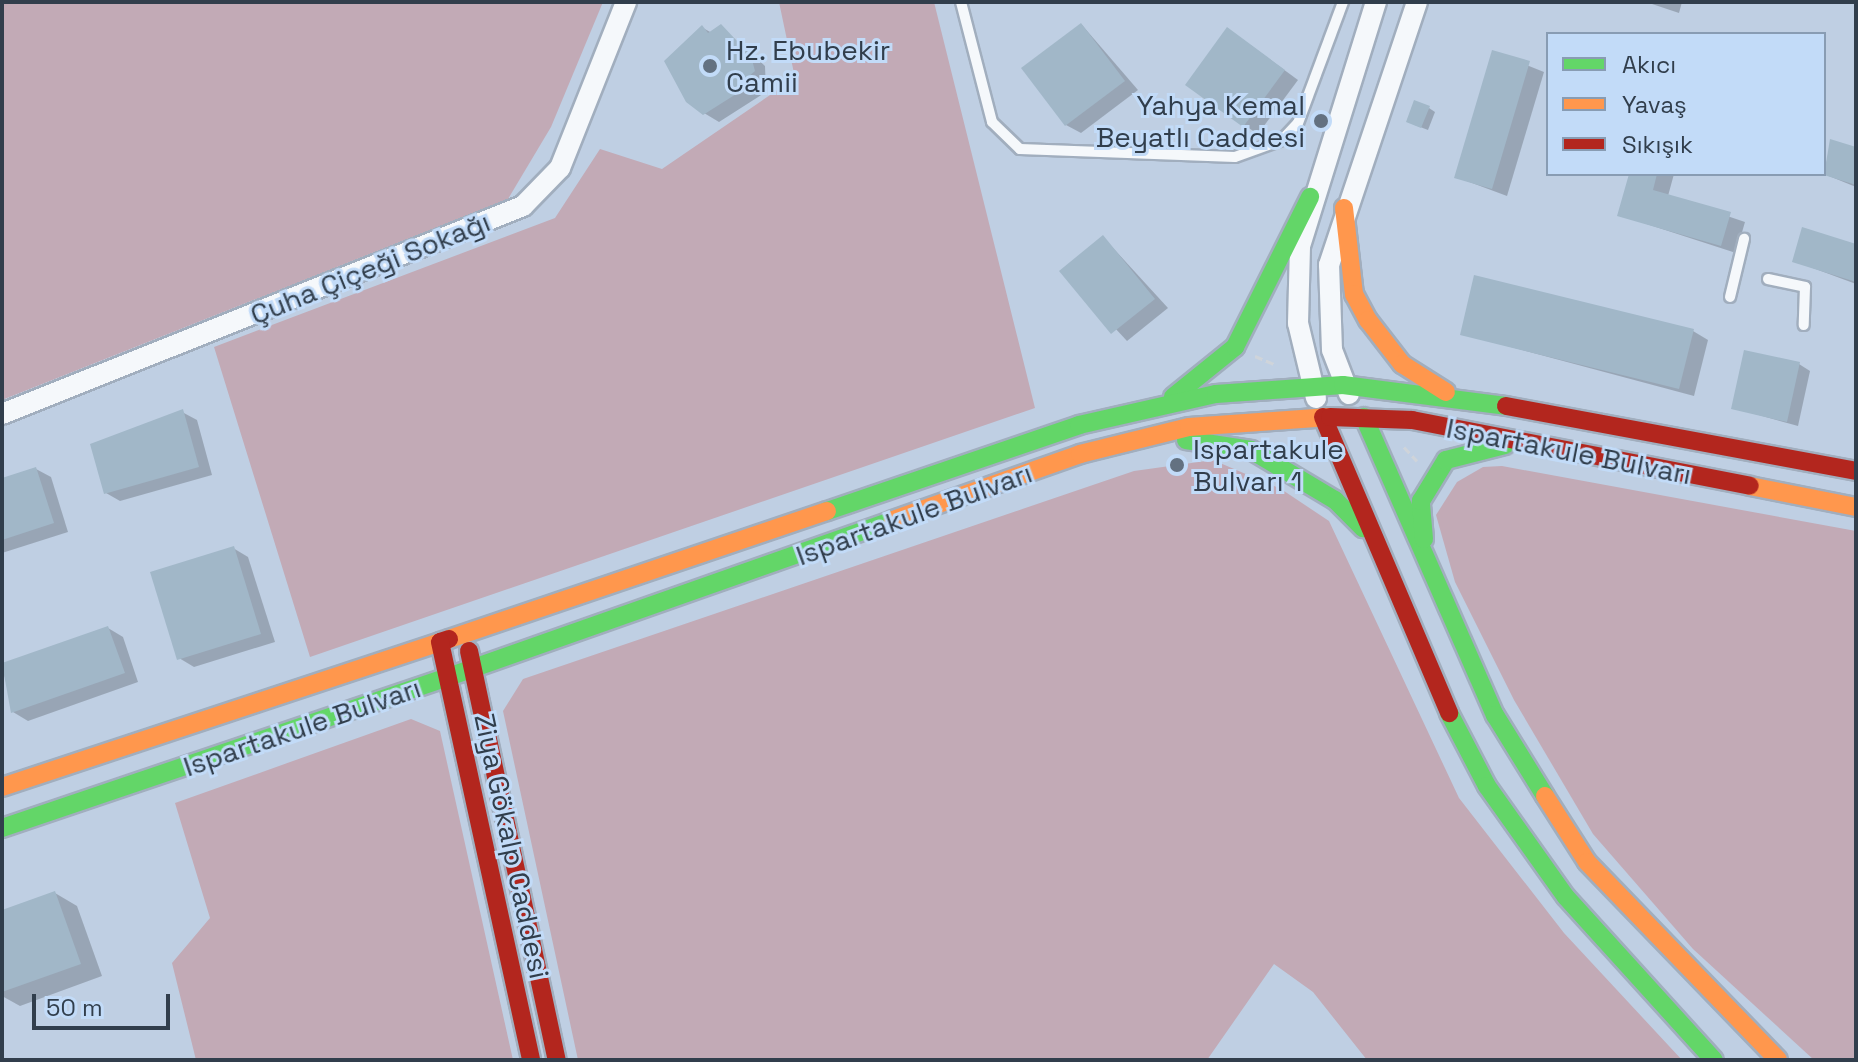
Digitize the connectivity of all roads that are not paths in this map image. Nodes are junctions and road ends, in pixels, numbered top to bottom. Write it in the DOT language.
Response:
graph roads {
  1 [pos="626,2"];
  2 [pos="961,2"];
  3 [pos="1343,2"];
  4 [pos="1376,2"];
  5 [pos="1417,2"];
  6 [pos="1310,197"];
  7 [pos="1344,208"];
  8 [pos="1744,239"];
  9 [pos="1768,279"];
  10 [pos="1730,297"];
  11 [pos="1804,325"];
  12 [pos="1312,385"];
  13 [pos="1343,385"];
  14 [pos="1455,397"];
  15 [pos="1165,403"];
  16 [pos="2,414"];
  17 [pos="1323,417"];
  18 [pos="1364,417"];
  19 [pos="1108,446"];
  20 [pos="1540,447"];
  21 [pos="1856,471"];
  22 [pos="1856,507"];
  23 [pos="1374,540"];
  24 [pos="1425,557"];
  25 [pos="463,634"];
  26 [pos="440,642"];
  27 [pos="475,668"];
  28 [pos="451,676"];
  29 [pos="2,787"];
  30 [pos="2,828"];
  31 [pos="531,1060"];
  32 [pos="557,1060"];
  33 [pos="1714,1060"];
  34 [pos="1778,1060"];
  1 -- 16 [label="street, Çuha Çiçeği Sokağı"];
  2 -- 3 [label="lane"];
  4 -- 6 [label="street"];
  5 -- 7 [label="street"];
  6 -- 12 [label="street"];
  6 -- 15 [label="main road"];
  7 -- 13 [label="street"];
  7 -- 14 [label="main road"];
  8 -- 10 [label="lane"];
  9 -- 11 [label="lane"];
  12 -- 13 [label="main road, Ispartakule Bulvarı"];
  12 -- 15 [label="main road, Ispartakule Bulvarı"];
  12 -- 17 [label="street"];
  13 -- 14 [label="main road, Ispartakule Bulvarı"];
  13 -- 18 [label="street"];
  14 -- 21 [label="main road, Ispartakule Bulvarı"];
  15 -- 25 [label="main road, Ispartakule Bulvarı"];
  17 -- 18 [label="main road, Ispartakule Bulvarı"];
  17 -- 19 [label="main road, Ispartakule Bulvarı"];
  17 -- 23 [label="main road"];
  18 -- 20 [label="main road, Ispartakule Bulvarı"];
  18 -- 24 [label="main road"];
  19 -- 23 [label="main road"];
  19 -- 27 [label="main road, Ispartakule Bulvarı"];
  20 -- 22 [label="main road, Ispartakule Bulvarı"];
  20 -- 24 [label="main road"];
  23 -- 33 [label="main road"];
  24 -- 34 [label="main road"];
  25 -- 26 [label="main road, Ispartakule Bulvarı"];
  25 -- 27 [label="main road, Ziya Gökalp Caddesi"];
  26 -- 28 [label="main road"];
  26 -- 29 [label="main road, Ispartakule Bulvarı"];
  27 -- 28 [label="main road, Ispartakule Bulvarı"];
  27 -- 32 [label="main road, Ziya Gökalp Caddesi"];
  28 -- 30 [label="main road, Ispartakule Bulvarı"];
  28 -- 31 [label="main road"];
}
